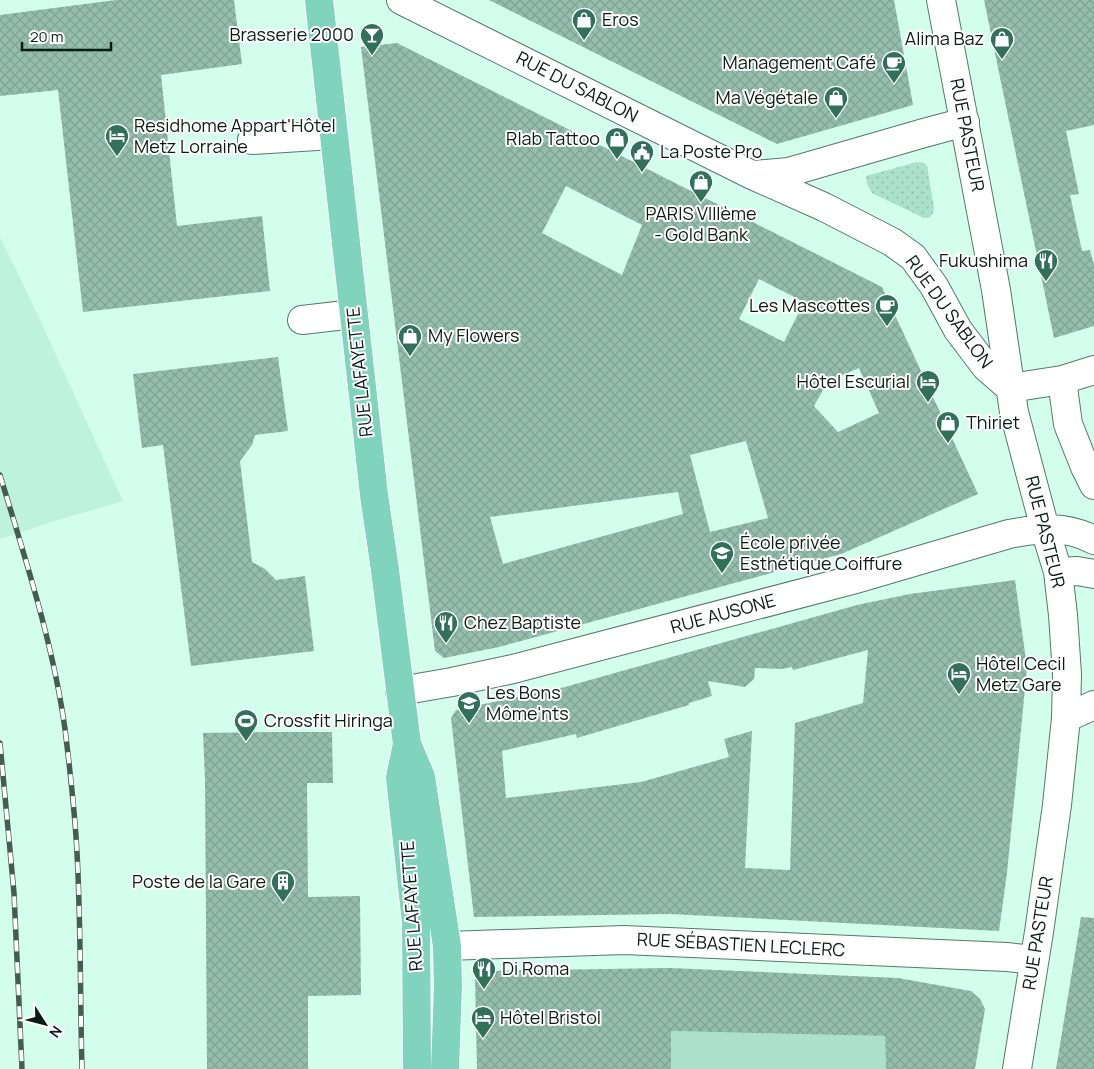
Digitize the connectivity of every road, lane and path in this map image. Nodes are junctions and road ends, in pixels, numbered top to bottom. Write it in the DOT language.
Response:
graph roads {
  1 [pos="319,0"];
  2 [pos="402,0"];
  3 [pos="941,0"];
  4 [pos="965,122"];
  5 [pos="333,135"];
  6 [pos="252,140"];
  7 [pos="752,175"];
  8 [pos="354,314"];
  9 [pos="302,320"];
  10 [pos="1094,370"];
  11 [pos="1062,380"];
  12 [pos="1010,388"];
  13 [pos="1094,485"];
  14 [pos="1045,529"];
  15 [pos="1094,540"];
  16 [pos="1058,572"];
  17 [pos="1094,574"];
  18 [pos="400,691"];
  19 [pos="1094,705"];
  20 [pos="1066,718"];
  21 [pos="407,744"];
  22 [pos="416,922"];
  23 [pos="446,946"];
  24 [pos="1034,960"];
  25 [pos="447,1063"];
  26 [pos="417,1069"];
  27 [pos="1017,1069"];
  1 -- 5 [label="main road, RUE LAFAYETTE"];
  2 -- 7 [label="street, RUE DU SABLON"];
  3 -- 4 [label="street, RUE PASTEUR"];
  4 -- 7 [label="street"];
  4 -- 12 [label="street, RUE PASTEUR"];
  5 -- 6 [label="street"];
  5 -- 8 [label="main road, RUE LAFAYETTE"];
  7 -- 12 [label="street, RUE DU SABLON"];
  8 -- 9 [label="street"];
  8 -- 18 [label="main road, RUE LAFAYETTE"];
  10 -- 11 [label="street"];
  11 -- 12 [label="street"];
  11 -- 13 [label="street"];
  12 -- 14 [label="street, RUE PASTEUR"];
  14 -- 15 [label="street, RUE AUSONE"];
  14 -- 16 [label="street, RUE PASTEUR"];
  14 -- 18 [label="street, RUE AUSONE"];
  16 -- 17 [label="street"];
  16 -- 20 [label="street, RUE PASTEUR"];
  18 -- 21 [label="main road, RUE LAFAYETTE"];
  19 -- 20 [label="street"];
  20 -- 24 [label="street, RUE PASTEUR"];
  21 -- 22 [label="main road, RUE LAFAYETTE"];
  21 -- 23 [label="main road, RUE LAFAYETTE"];
  22 -- 23 [label="main road"];
  22 -- 26 [label="main road, RUE LAFAYETTE"];
  23 -- 24 [label="street, RUE SÉBASTIEN LECLERC"];
  23 -- 25 [label="main road, RUE LAFAYETTE"];
  24 -- 27 [label="street, RUE PASTEUR"];
}
